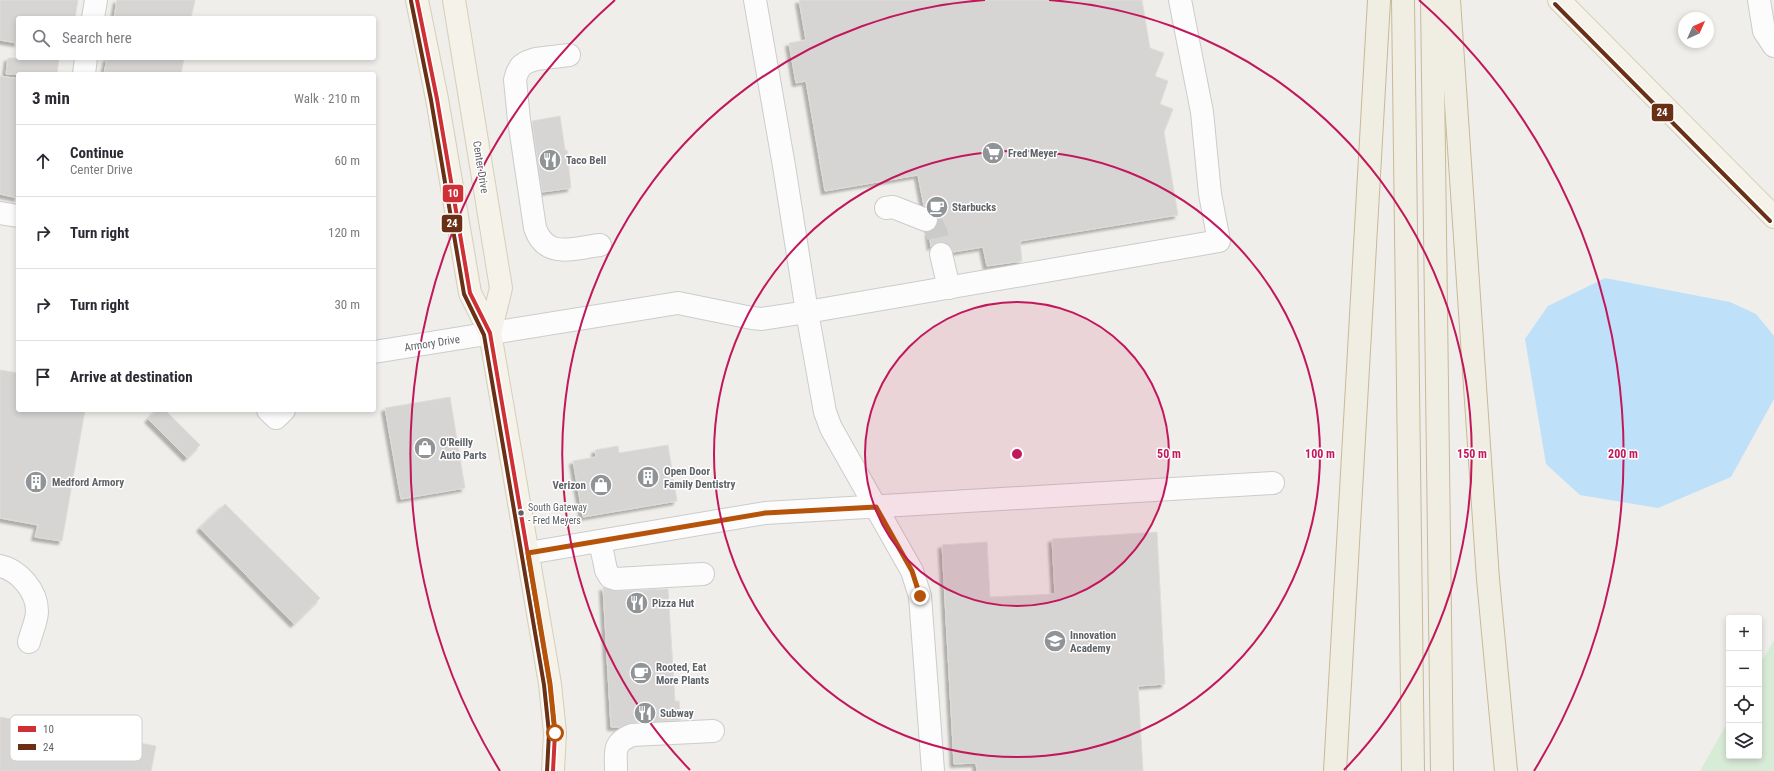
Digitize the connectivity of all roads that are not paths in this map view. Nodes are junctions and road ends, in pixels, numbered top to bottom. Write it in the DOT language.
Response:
graph roads {
  1 [pos="96,0"];
  2 [pos="417,0"];
  3 [pos="454,0"];
  4 [pos="755,0"];
  5 [pos="1180,0"];
  6 [pos="1380,0"];
  7 [pos="1403,0"];
  8 [pos="1432,0"];
  9 [pos="1449,0"];
  10 [pos="1559,0"];
  11 [pos="1763,2"];
  12 [pos="93,16"];
  13 [pos="1774,46"];
  14 [pos="569,55"];
  15 [pos="86,60"];
  16 [pos="84,72"];
  17 [pos="886,208"];
  18 [pos="0,213"];
  19 [pos="16,216"];
  20 [pos="1774,217"];
  21 [pos="926,220"];
  22 [pos="600,245"];
  23 [pos="941,254"];
  24 [pos="949,288"];
  25 [pos="807,312"];
  26 [pos="490,333"];
  27 [pos="376,352"];
  28 [pos="270,412"];
  29 [pos="282,412"];
  30 [pos="1273,483"];
  31 [pos="876,507"];
  32 [pos="600,540"];
  33 [pos="528,553"];
  34 [pos="0,566"];
  35 [pos="703,574"];
  36 [pos="29,642"];
  37 [pos="713,731"];
  38 [pos="553,771"];
  39 [pos="616,771"];
  40 [pos="933,771"];
  41 [pos="1335,771"];
  42 [pos="1412,771"];
  43 [pos="1442,771"];
  44 [pos="1506,771"];
  1 -- 12 [label="street"];
  2 -- 26 [label="main road, Center Drive"];
  3 -- 26 [label="main road, Center Drive"];
  4 -- 25 [label="street"];
  5 -- 24 [label="street, Armory Drive"];
  6 -- 41 [label="highway"];
  7 -- 42 [label="highway"];
  8 -- 43 [label="highway"];
  9 -- 44 [label="highway"];
  10 -- 20 [label="main road"];
  11 -- 13 [label="street"];
  14 -- 22 [label="street"];
  15 -- 16 [label="street"];
  17 -- 21 [label="street"];
  18 -- 19 [label="street"];
  23 -- 24 [label="street"];
  24 -- 25 [label="street, Armory Drive"];
  25 -- 26 [label="street, Armory Drive"];
  25 -- 31 [label="street"];
  26 -- 27 [label="street, Armory Drive"];
  26 -- 33 [label="main road, Center Drive"];
  28 -- 29 [label="street"];
  30 -- 31 [label="street"];
  31 -- 32 [label="street"];
  31 -- 40 [label="street"];
  32 -- 33 [label="street"];
  32 -- 35 [label="street"];
  33 -- 38 [label="main road, Center Drive"];
  34 -- 36 [label="street"];
  37 -- 39 [label="street"];
}
